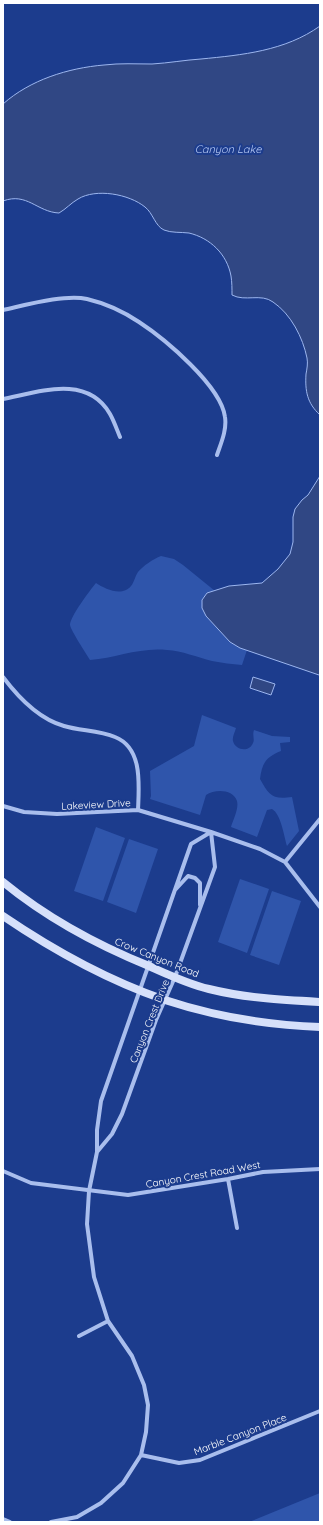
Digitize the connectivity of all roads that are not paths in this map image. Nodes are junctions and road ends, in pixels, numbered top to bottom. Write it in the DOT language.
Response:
graph roads {
  1 [pos="3,310"];
  2 [pos="3,399"];
  3 [pos="120,437"];
  4 [pos="217,455"];
  5 [pos="3,677"];
  6 [pos="3,806"];
  7 [pos="138,810"];
  8 [pos="320,819"];
  9 [pos="210,832"];
  10 [pos="285,862"];
  11 [pos="3,882"];
  12 [pos="174,890"];
  13 [pos="200,907"];
  14 [pos="320,907"];
  15 [pos="3,916"];
  16 [pos="148,966"];
  17 [pos="175,977"];
  18 [pos="141,990"];
  19 [pos="165,1000"];
  20 [pos="320,1002"];
  21 [pos="320,1027"];
  22 [pos="97,1152"];
  23 [pos="320,1169"];
  24 [pos="3,1170"];
  25 [pos="228,1179"];
  26 [pos="89,1191"];
  27 [pos="237,1228"];
  28 [pos="108,1320"];
  29 [pos="79,1336"];
  30 [pos="320,1411"];
  31 [pos="141,1455"];
  32 [pos="3,1519"];
  33 [pos="10,1522"];
  34 [pos="51,1522"];
  1 -- 4 [label="street"];
  2 -- 3 [label="street"];
  5 -- 7 [label="street"];
  6 -- 7 [label="street, Lakeview Drive"];
  7 -- 9 [label="street, Lakeview Drive"];
  8 -- 10 [label="street"];
  9 -- 10 [label="street, Lakeview Drive"];
  9 -- 12 [label="street, Canyon Crest Drive"];
  9 -- 13 [label="street, Canyon Crest Drive"];
  10 -- 14 [label="street"];
  11 -- 16 [label="main road, Crow Canyon Road"];
  12 -- 13 [label="street"];
  12 -- 16 [label="street, Canyon Crest Drive"];
  13 -- 17 [label="street, Canyon Crest Drive"];
  15 -- 18 [label="main road"];
  16 -- 17 [label="main road, Crow Canyon Road"];
  16 -- 18 [label="street, Canyon Crest Drive"];
  17 -- 19 [label="street, Canyon Crest Drive"];
  17 -- 20 [label="main road, Crow Canyon Road"];
  18 -- 19 [label="main road"];
  18 -- 22 [label="street, Canyon Crest Drive"];
  19 -- 21 [label="main road"];
  19 -- 22 [label="street, Canyon Crest Drive"];
  22 -- 26 [label="street, Canyon Crest Drive"];
  23 -- 25 [label="street, Canyon Crest Road West"];
  24 -- 26 [label="street, Canyon Crest Road West"];
  25 -- 26 [label="street, Canyon Crest Road West"];
  25 -- 27 [label="street"];
  26 -- 28 [label="street, Canyon Crest Drive"];
  28 -- 29 [label="street"];
  28 -- 31 [label="street, Canyon Crest Drive"];
  30 -- 31 [label="street, Marble Canyon Place"];
  31 -- 34 [label="street, Canyon Crest Drive"];
  32 -- 33 [label="street"];
}
